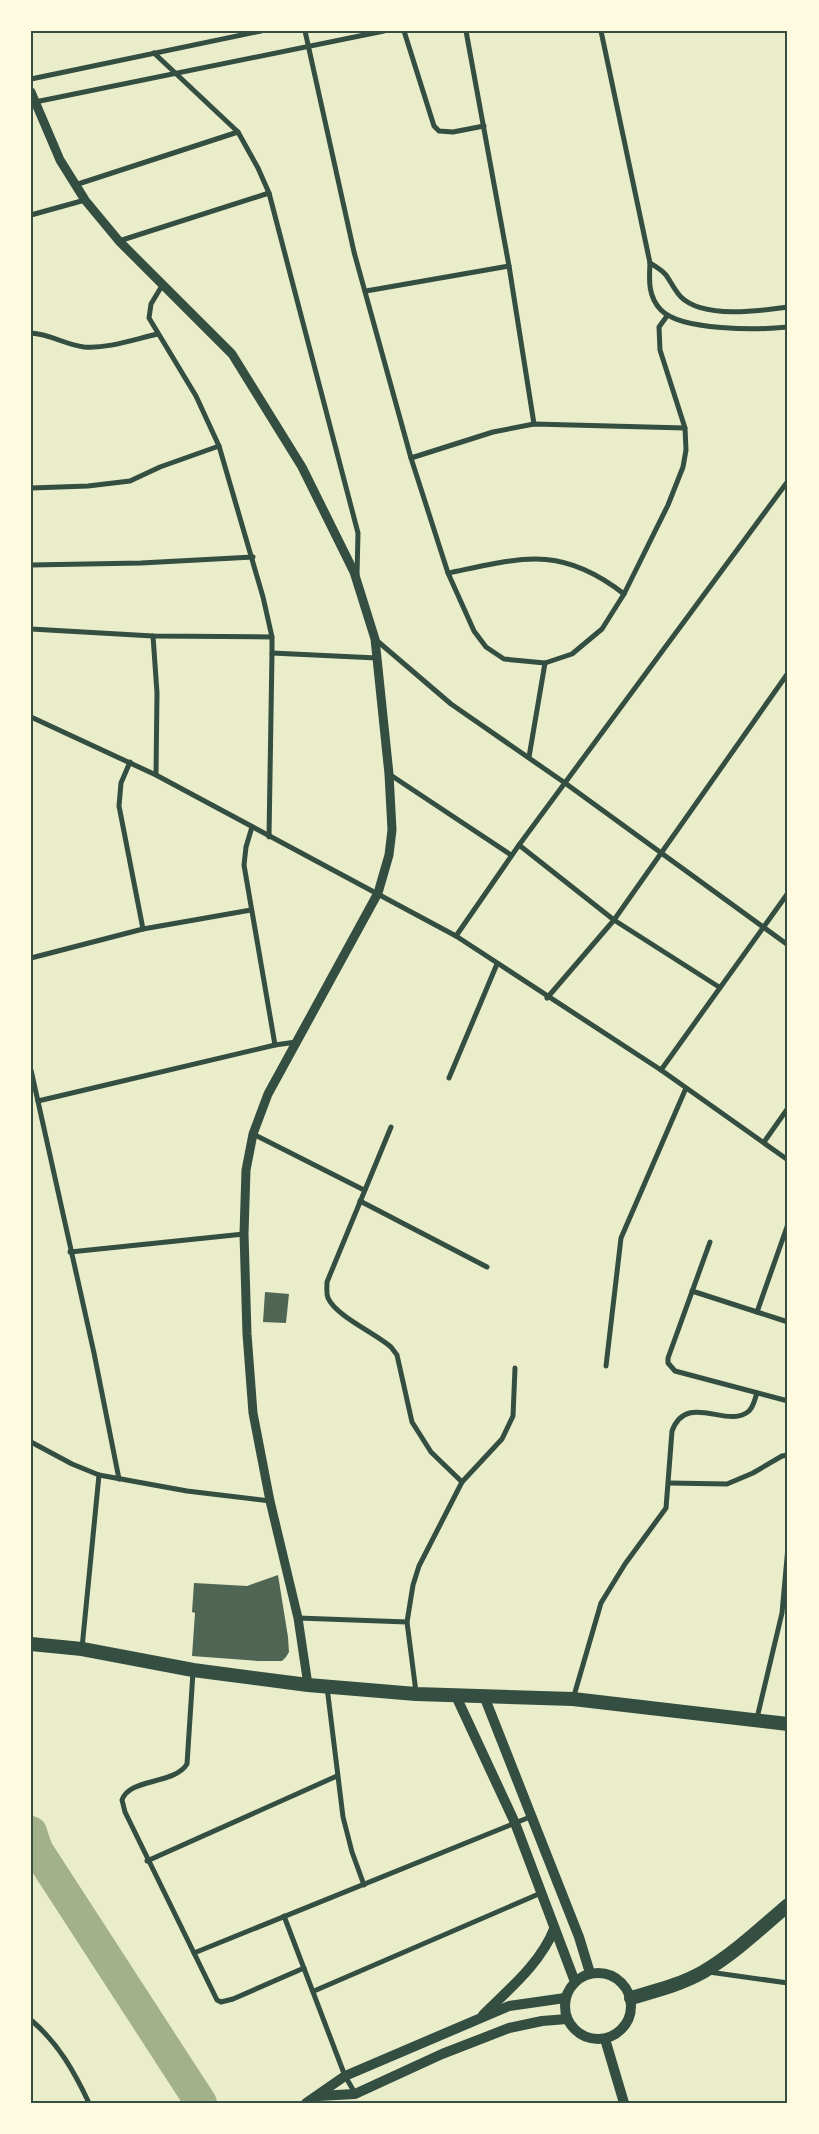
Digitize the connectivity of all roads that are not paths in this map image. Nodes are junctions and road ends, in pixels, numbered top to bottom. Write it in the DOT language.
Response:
graph roads {
  1 [pos="261,31"];
  2 [pos="305,31"];
  3 [pos="384,31"];
  4 [pos="404,31"];
  5 [pos="466,31"];
  6 [pos="601,31"];
  7 [pos="308,47"];
  8 [pos="154,53"];
  9 [pos="177,73"];
  10 [pos="31,79"];
  11 [pos="32,96"];
  12 [pos="484,126"];
  13 [pos="238,132"];
  14 [pos="75,185"];
  15 [pos="269,193"];
  16 [pos="85,200"];
  17 [pos="31,215"];
  18 [pos="119,241"];
  19 [pos="650,263"];
  20 [pos="509,266"];
  21 [pos="164,284"];
  22 [pos="366,291"];
  23 [pos="788,307"];
  24 [pos="667,316"];
  25 [pos="788,327"];
  26 [pos="31,333"];
  27 [pos="158,334"];
  28 [pos="534,424"];
  29 [pos="685,428"];
  30 [pos="219,446"];
  31 [pos="411,458"];
  32 [pos="788,480"];
  33 [pos="31,488"];
  34 [pos="252,557"];
  35 [pos="31,565"];
  36 [pos="448,573"];
  37 [pos="357,580"];
  38 [pos="624,594"];
  39 [pos="31,629"];
  40 [pos="153,636"];
  41 [pos="272,637"];
  42 [pos="375,639"];
  43 [pos="272,653"];
  44 [pos="377,658"];
  45 [pos="545,663"];
  46 [pos="788,673"];
  47 [pos="31,717"];
  48 [pos="529,757"];
  49 [pos="130,762"];
  50 [pos="388,774"];
  51 [pos="156,775"];
  52 [pos="565,783"];
  53 [pos="252,828"];
  54 [pos="269,837"];
  55 [pos="518,844"];
  56 [pos="661,853"];
  57 [pos="511,855"];
  58 [pos="378,893"];
  59 [pos="788,893"];
  60 [pos="252,910"];
  61 [pos="614,920"];
  62 [pos="764,927"];
  63 [pos="143,929"];
  64 [pos="456,936"];
  65 [pos="788,945"];
  66 [pos="31,958"];
  67 [pos="496,964"];
  68 [pos="718,988"];
  69 [pos="547,998"];
  70 [pos="296,1042"];
  71 [pos="275,1045"];
  72 [pos="31,1070"];
  73 [pos="661,1070"];
  74 [pos="449,1078"];
  75 [pos="686,1088"];
  76 [pos="38,1101"];
  77 [pos="788,1108"];
  78 [pos="391,1127"];
  79 [pos="252,1134"];
  80 [pos="764,1142"];
  81 [pos="788,1160"];
  82 [pos="364,1190"];
  83 [pos="360,1201"];
  84 [pos="788,1224"];
  85 [pos="244,1234"];
  86 [pos="785,1236"];
  87 [pos="710,1242"];
  88 [pos="70,1252"];
  89 [pos="487,1267"];
  90 [pos="692,1291"];
  91 [pos="757,1312"];
  92 [pos="788,1322"];
  93 [pos="606,1366"];
  94 [pos="515,1368"];
  95 [pos="757,1393"];
  96 [pos="788,1401"];
  97 [pos="31,1442"];
  98 [pos="788,1455"];
  99 [pos="99,1474"];
  100 [pos="119,1479"];
  101 [pos="462,1482"];
  102 [pos="669,1483"];
  103 [pos="270,1501"];
  104 [pos="788,1547"];
  105 [pos="298,1618"];
  106 [pos="407,1622"];
  107 [pos="36,1645"];
  108 [pos="82,1649"];
  109 [pos="193,1670"];
  110 [pos="308,1685"];
  111 [pos="327,1686"];
  112 [pos="416,1694"];
  113 [pos="455,1694"];
  114 [pos="484,1696"];
  115 [pos="573,1699"];
  116 [pos="756,1720"];
  117 [pos="788,1724"];
  118 [pos="337,1776"];
  119 [pos="530,1818"];
  120 [pos="515,1823"];
  121 [pos="147,1861"];
  122 [pos="364,1885"];
  123 [pos="541,1893"];
  124 [pos="788,1905"];
  125 [pos="284,1916"];
  126 [pos="554,1930"];
  127 [pos="194,1953"];
  128 [pos="304,1968"];
  129 [pos="704,1971"];
  130 [pos="590,1973"];
  131 [pos="575,1982"];
  132 [pos="788,1984"];
  133 [pos="314,1991"];
  134 [pos="565,1998"];
  135 [pos="631,1998"];
  136 [pos="481,2018"];
  137 [pos="567,2019"];
  138 [pos="31,2020"];
  139 [pos="605,2039"];
  140 [pos="345,2076"];
  141 [pos="355,2094"];
  142 [pos="318,2096"];
  143 [pos="89,2103"];
  144 [pos="306,2103"];
  145 [pos="624,2103"];
  1 -- 8 [label="street"];
  2 -- 7 [label="street"];
  3 -- 7 [label="street"];
  4 -- 12 [label="street"];
  5 -- 12 [label="street"];
  6 -- 19 [label="street"];
  7 -- 9 [label="street"];
  7 -- 22 [label="street"];
  8 -- 9 [label="street"];
  8 -- 10 [label="street"];
  9 -- 11 [label="street"];
  9 -- 13 [label="street"];
  11 -- 14 [label="street"];
  12 -- 20 [label="street"];
  13 -- 14 [label="street"];
  13 -- 15 [label="street"];
  14 -- 16 [label="street"];
  15 -- 18 [label="street"];
  15 -- 37 [label="street"];
  16 -- 17 [label="street"];
  16 -- 18 [label="street"];
  18 -- 21 [label="street"];
  19 -- 23 [label="street"];
  19 -- 24 [label="street"];
  20 -- 22 [label="street"];
  20 -- 28 [label="street"];
  21 -- 27 [label="street"];
  21 -- 37 [label="street"];
  22 -- 31 [label="street"];
  24 -- 25 [label="street"];
  24 -- 29 [label="street"];
  26 -- 27 [label="street"];
  27 -- 30 [label="street"];
  28 -- 29 [label="street"];
  28 -- 31 [label="street"];
  29 -- 38 [label="street"];
  30 -- 33 [label="street"];
  30 -- 34 [label="street"];
  31 -- 36 [label="street"];
  32 -- 52 [label="street"];
  34 -- 35 [label="street"];
  34 -- 41 [label="street"];
  36 -- 38 [label="street"];
  36 -- 45 [label="street"];
  37 -- 42 [label="street"];
  38 -- 45 [label="street"];
  39 -- 40 [label="street"];
  40 -- 41 [label="street"];
  40 -- 51 [label="street"];
  41 -- 43 [label="street"];
  42 -- 44 [label="street"];
  42 -- 48 [label="street"];
  43 -- 44 [label="street"];
  43 -- 54 [label="street"];
  44 -- 50 [label="street"];
  45 -- 48 [label="street"];
  46 -- 56 [label="street"];
  47 -- 49 [label="street"];
  48 -- 52 [label="street"];
  49 -- 51 [label="street"];
  49 -- 63 [label="street"];
  50 -- 57 [label="street"];
  50 -- 58 [label="street"];
  51 -- 53 [label="street"];
  52 -- 55 [label="street"];
  52 -- 56 [label="street"];
  53 -- 54 [label="street"];
  53 -- 60 [label="street"];
  54 -- 58 [label="street"];
  55 -- 57 [label="street"];
  55 -- 61 [label="street"];
  56 -- 61 [label="street"];
  56 -- 62 [label="street"];
  57 -- 64 [label="street"];
  58 -- 64 [label="street"];
  58 -- 70 [label="street"];
  59 -- 62 [label="street"];
  60 -- 63 [label="street"];
  60 -- 71 [label="street"];
  61 -- 68 [label="street"];
  61 -- 69 [label="street"];
  62 -- 65 [label="street"];
  62 -- 68 [label="street"];
  63 -- 66 [label="street"];
  64 -- 67 [label="street"];
  67 -- 69 [label="street"];
  67 -- 74 [label="street"];
  68 -- 73 [label="street"];
  69 -- 73 [label="street"];
  70 -- 71 [label="street"];
  70 -- 79 [label="street"];
  71 -- 76 [label="street"];
  72 -- 76 [label="street"];
  73 -- 75 [label="street"];
  75 -- 80 [label="street"];
  75 -- 93 [label="street"];
  76 -- 88 [label="street"];
  77 -- 80 [label="street"];
  78 -- 82 [label="street"];
  79 -- 82 [label="street"];
  79 -- 85 [label="street"];
  80 -- 81 [label="street"];
  82 -- 83 [label="street"];
  83 -- 89 [label="street"];
  83 -- 101 [label="street"];
  84 -- 86 [label="street"];
  85 -- 88 [label="street"];
  85 -- 103 [label="street"];
  86 -- 91 [label="street"];
  87 -- 90 [label="street"];
  88 -- 100 [label="street"];
  90 -- 91 [label="street"];
  90 -- 95 [label="street"];
  91 -- 92 [label="street"];
  94 -- 101 [label="street"];
  95 -- 96 [label="street"];
  95 -- 102 [label="street"];
  97 -- 99 [label="street"];
  98 -- 102 [label="street"];
  99 -- 100 [label="street"];
  99 -- 108 [label="street"];
  100 -- 103 [label="street"];
  101 -- 106 [label="street"];
  102 -- 115 [label="street"];
  103 -- 105 [label="street"];
  104 -- 116 [label="street"];
  105 -- 106 [label="street"];
  105 -- 110 [label="street"];
  106 -- 112 [label="street"];
  107 -- 108 [label="highway"];
  108 -- 109 [label="highway"];
  109 -- 110 [label="highway"];
  109 -- 121 [label="street"];
  110 -- 111 [label="highway"];
  111 -- 112 [label="highway"];
  111 -- 118 [label="street"];
  112 -- 113 [label="highway"];
  113 -- 114 [label="highway"];
  113 -- 120 [label="main road"];
  114 -- 115 [label="highway"];
  114 -- 119 [label="main road"];
  115 -- 116 [label="highway"];
  116 -- 117 [label="highway"];
  118 -- 121 [label="street"];
  118 -- 122 [label="street"];
  119 -- 120 [label="street"];
  119 -- 130 [label="main road"];
  120 -- 122 [label="street"];
  120 -- 123 [label="main road"];
  121 -- 127 [label="street"];
  122 -- 125 [label="street"];
  123 -- 126 [label="main road"];
  123 -- 133 [label="street"];
  124 -- 129 [label="highway"];
  125 -- 127 [label="street"];
  125 -- 128 [label="street"];
  126 -- 131 [label="main road"];
  126 -- 136 [label="main road"];
  127 -- 128 [label="street"];
  128 -- 133 [label="street"];
  129 -- 132 [label="street"];
  129 -- 135 [label="highway"];
  130 -- 131 [label="main road"];
  130 -- 135 [label="main road"];
  131 -- 134 [label="main road"];
  133 -- 140 [label="street"];
  134 -- 136 [label="main road"];
  134 -- 137 [label="main road"];
  135 -- 139 [label="main road"];
  136 -- 140 [label="main road"];
  137 -- 139 [label="main road"];
  137 -- 141 [label="main road"];
  138 -- 143 [label="street"];
  139 -- 145 [label="main road"];
  140 -- 141 [label="street"];
  140 -- 142 [label="main road"];
  141 -- 142 [label="main road"];
  142 -- 144 [label="main road"];
}
